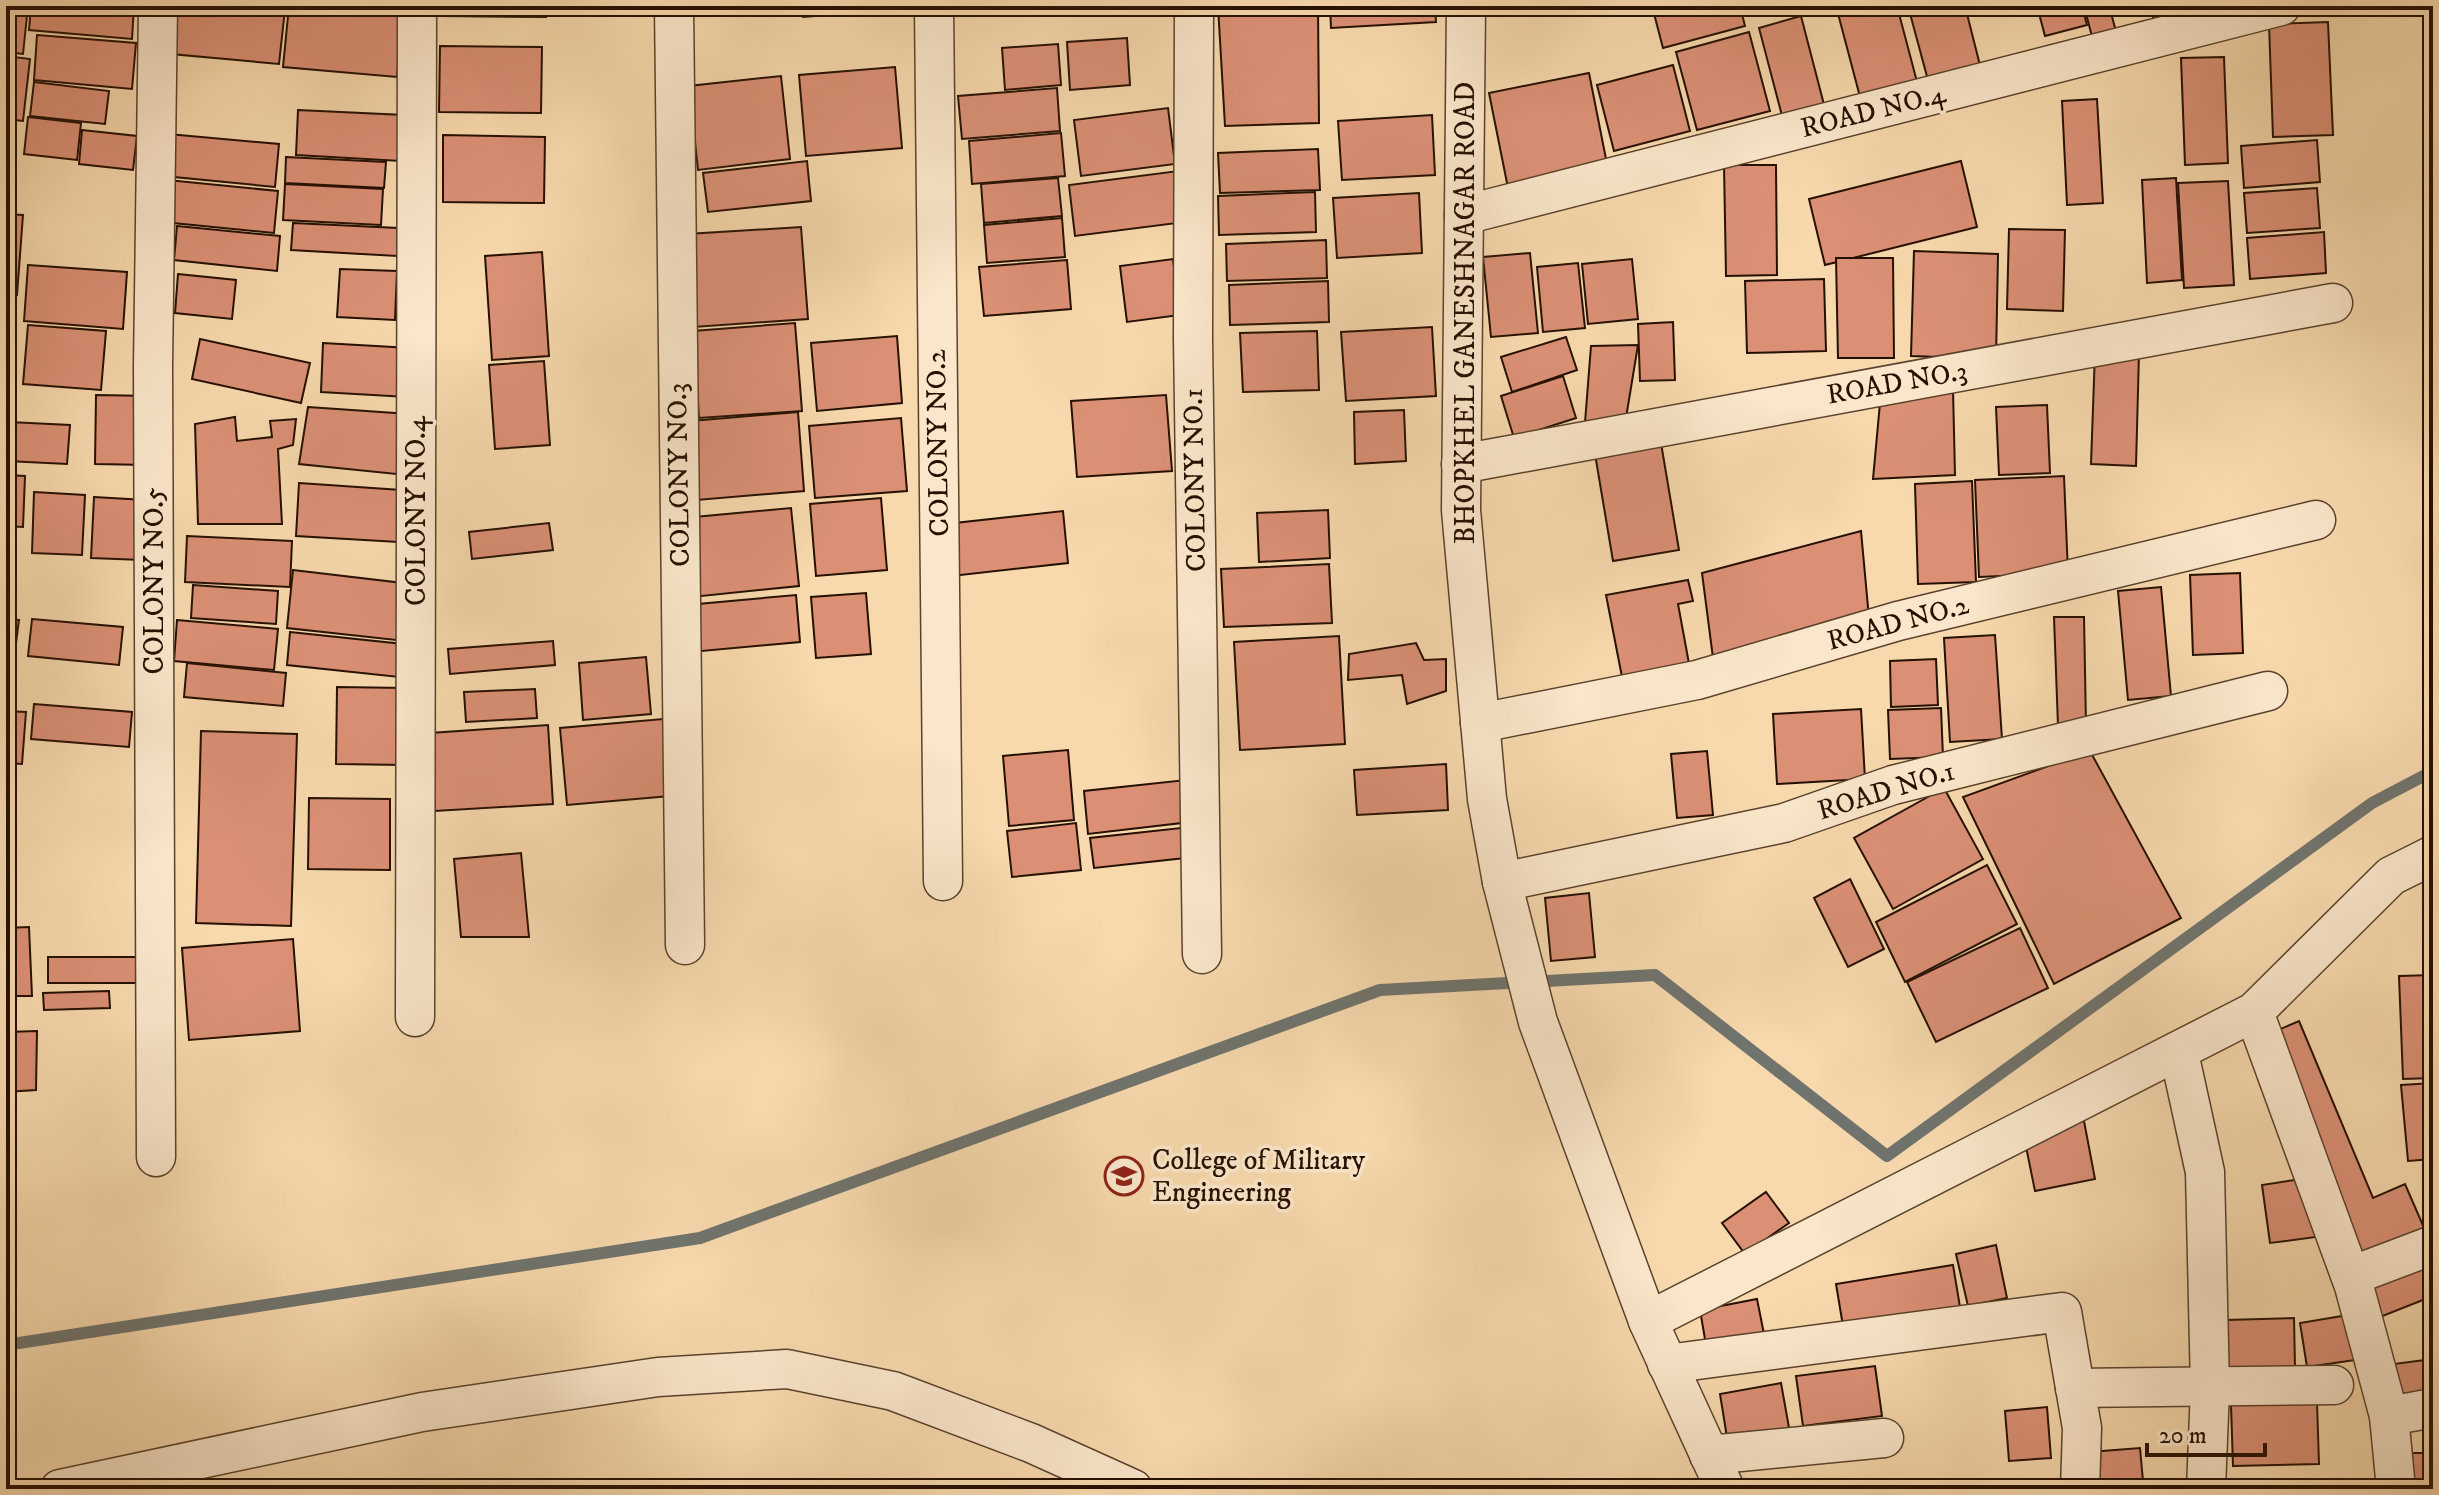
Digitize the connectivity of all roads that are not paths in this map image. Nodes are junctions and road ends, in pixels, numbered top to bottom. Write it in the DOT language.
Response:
graph roads {
  1 [pos="158,6"];
  2 [pos="417,6"];
  3 [pos="674,6"];
  4 [pos="934,6"];
  5 [pos="1194,6"];
  6 [pos="1466,6"];
  7 [pos="2281,6"];
  8 [pos="1464,215"];
  9 [pos="2333,303"];
  10 [pos="1461,464"];
  11 [pos="2316,520"];
  12 [pos="2268,691"];
  13 [pos="1480,723"];
  14 [pos="2433,855"];
  15 [pos="943,881"];
  16 [pos="1502,882"];
  17 [pos="685,945"];
  18 [pos="1202,954"];
  19 [pos="2254,1012"];
  20 [pos="415,1017"];
  21 [pos="2179,1053"];
  22 [pos="156,1157"];
  23 [pos="2433,1245"];
  24 [pos="2351,1276"];
  25 [pos="1648,1321"];
  26 [pos="1667,1364"];
  27 [pos="2334,1385"];
  28 [pos="2075,1388"];
  29 [pos="2210,1388"];
  30 [pos="2433,1408"];
  31 [pos="2389,1416"];
  32 [pos="1884,1438"];
  33 [pos="1709,1455"];
  34 [pos="60,1489"];
  35 [pos="1133,1489"];
  36 [pos="1725,1489"];
  37 [pos="2080,1489"];
  38 [pos="2206,1489"];
  39 [pos="2396,1489"];
  1 -- 22 [label="street, COLONY NO.5"];
  2 -- 20 [label="street, COLONY NO.4"];
  3 -- 17 [label="street, COLONY NO.3"];
  4 -- 15 [label="street, COLONY NO.2"];
  5 -- 18 [label="street, COLONY NO.1"];
  6 -- 8 [label="street, BHOPKHEL GANESHNAGAR ROAD"];
  7 -- 8 [label="street, ROAD NO.4"];
  8 -- 10 [label="street, BHOPKHEL GANESHNAGAR ROAD"];
  9 -- 10 [label="street, ROAD NO.3"];
  10 -- 13 [label="street, BHOPKHEL GANESHNAGAR ROAD"];
  11 -- 13 [label="street, ROAD NO.2"];
  12 -- 16 [label="street, ROAD NO.1"];
  13 -- 16 [label="street, BHOPKHEL GANESHNAGAR ROAD"];
  14 -- 19 [label="street"];
  16 -- 25 [label="street, BHOPKHEL GANESHNAGAR ROAD"];
  19 -- 21 [label="street"];
  19 -- 24 [label="street"];
  21 -- 25 [label="street"];
  21 -- 29 [label="street"];
  23 -- 24 [label="street"];
  24 -- 31 [label="street"];
  25 -- 26 [label="street, BHOPKHEL GANESHNAGAR ROAD"];
  26 -- 28 [label="street"];
  26 -- 33 [label="street, BHOPKHEL GANESHNAGAR ROAD"];
  27 -- 29 [label="street"];
  28 -- 29 [label="street"];
  28 -- 37 [label="street"];
  29 -- 38 [label="street"];
  30 -- 31 [label="street"];
  31 -- 39 [label="street"];
  32 -- 33 [label="street"];
  33 -- 36 [label="street, BHOPKHEL GANESHNAGAR ROAD"];
  34 -- 35 [label="street"];
}
